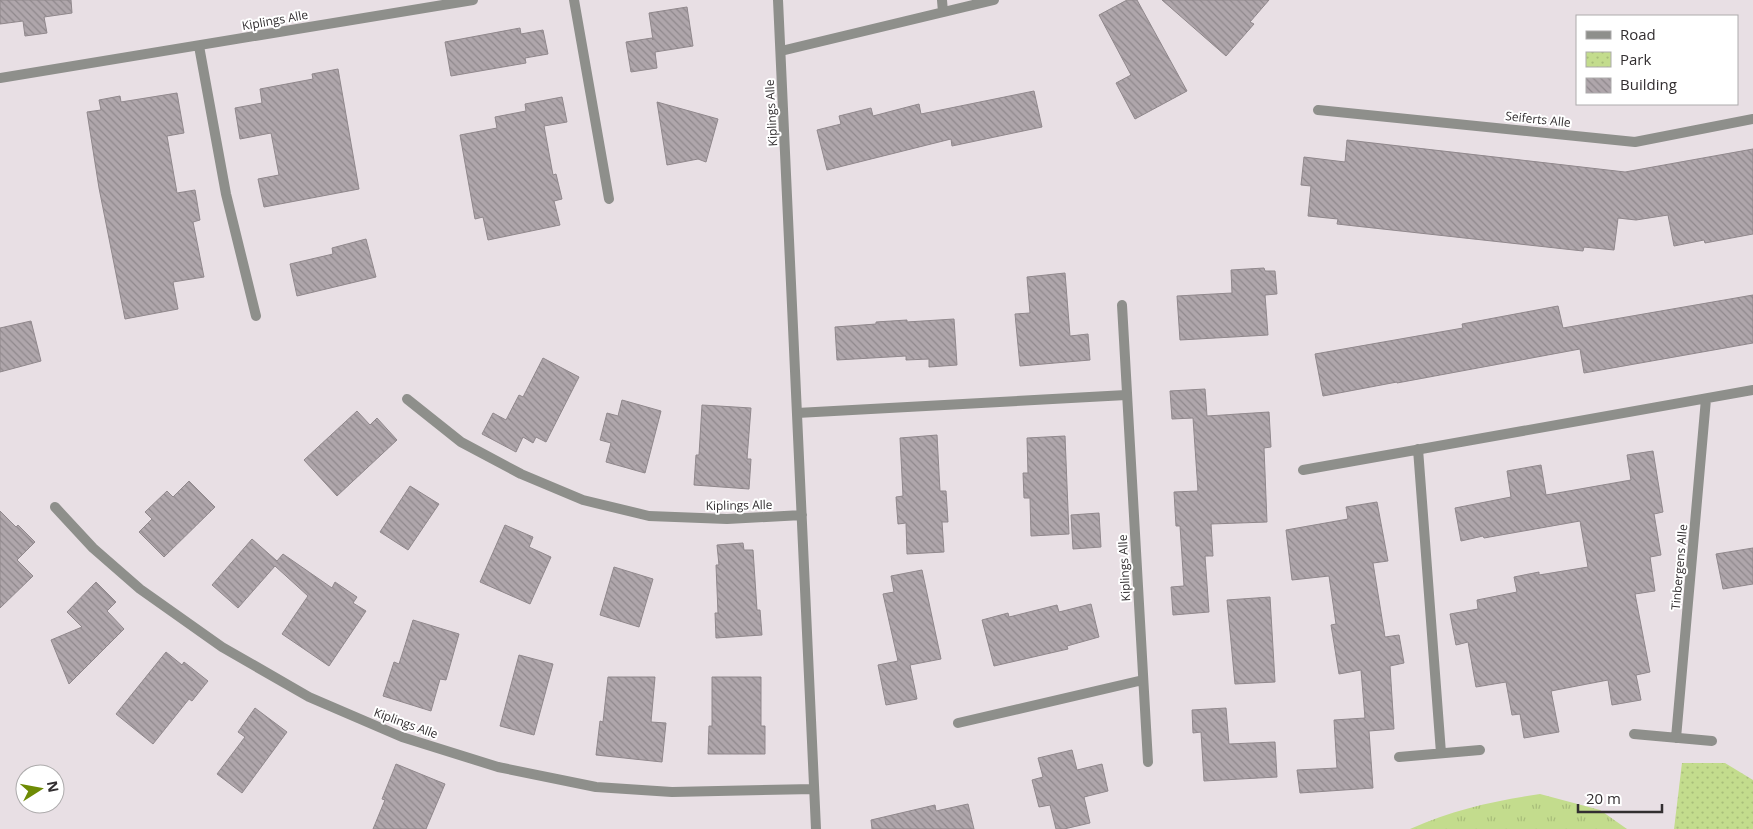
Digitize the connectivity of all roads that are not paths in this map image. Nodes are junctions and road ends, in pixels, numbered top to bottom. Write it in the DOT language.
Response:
graph roads {
  1 [pos="473,0"];
  2 [pos="574,0"];
  3 [pos="778,0"];
  4 [pos="942,0"];
  5 [pos="994,0"];
  6 [pos="943,12"];
  7 [pos="199,46"];
  8 [pos="780,51"];
  9 [pos="0,78"];
  10 [pos="1318,110"];
  11 [pos="1753,119"];
  12 [pos="608,199"];
  13 [pos="1122,305"];
  14 [pos="256,316"];
  15 [pos="1753,390"];
  16 [pos="1126,395"];
  17 [pos="1706,398"];
  18 [pos="407,399"];
  19 [pos="797,413"];
  20 [pos="1418,449"];
  21 [pos="1303,470"];
  22 [pos="55,507"];
  23 [pos="802,516"];
  24 [pos="1143,680"];
  25 [pos="958,723"];
  26 [pos="1634,734"];
  27 [pos="1676,738"];
  28 [pos="1712,741"];
  29 [pos="1480,750"];
  30 [pos="1441,753"];
  31 [pos="1399,757"];
  32 [pos="1148,762"];
  33 [pos="814,789"];
  34 [pos="816,829"];
  1 -- 7 [label="street, Kiplings Alle"];
  2 -- 12 [label="street"];
  3 -- 8 [label="street, Kiplings Alle"];
  4 -- 6 [label="street"];
  5 -- 6 [label="street"];
  6 -- 8 [label="street"];
  7 -- 9 [label="street, Kiplings Alle"];
  7 -- 14 [label="street"];
  8 -- 19 [label="street, Kiplings Alle"];
  10 -- 11 [label="street, Seiferts Alle"];
  13 -- 16 [label="street, Kiplings Alle"];
  15 -- 17 [label="street"];
  16 -- 19 [label="street"];
  16 -- 24 [label="street, Kiplings Alle"];
  17 -- 20 [label="street"];
  17 -- 27 [label="street, Tinbergens Alle"];
  18 -- 23 [label="street, Kiplings Alle"];
  19 -- 23 [label="street, Kiplings Alle"];
  20 -- 21 [label="street"];
  20 -- 30 [label="street"];
  22 -- 33 [label="street, Kiplings Alle"];
  23 -- 33 [label="street, Kiplings Alle"];
  24 -- 25 [label="street"];
  24 -- 32 [label="street, Kiplings Alle"];
  26 -- 27 [label="street"];
  27 -- 28 [label="street"];
  29 -- 30 [label="street"];
  30 -- 31 [label="street"];
  33 -- 34 [label="street, Kiplings Alle"];
}
